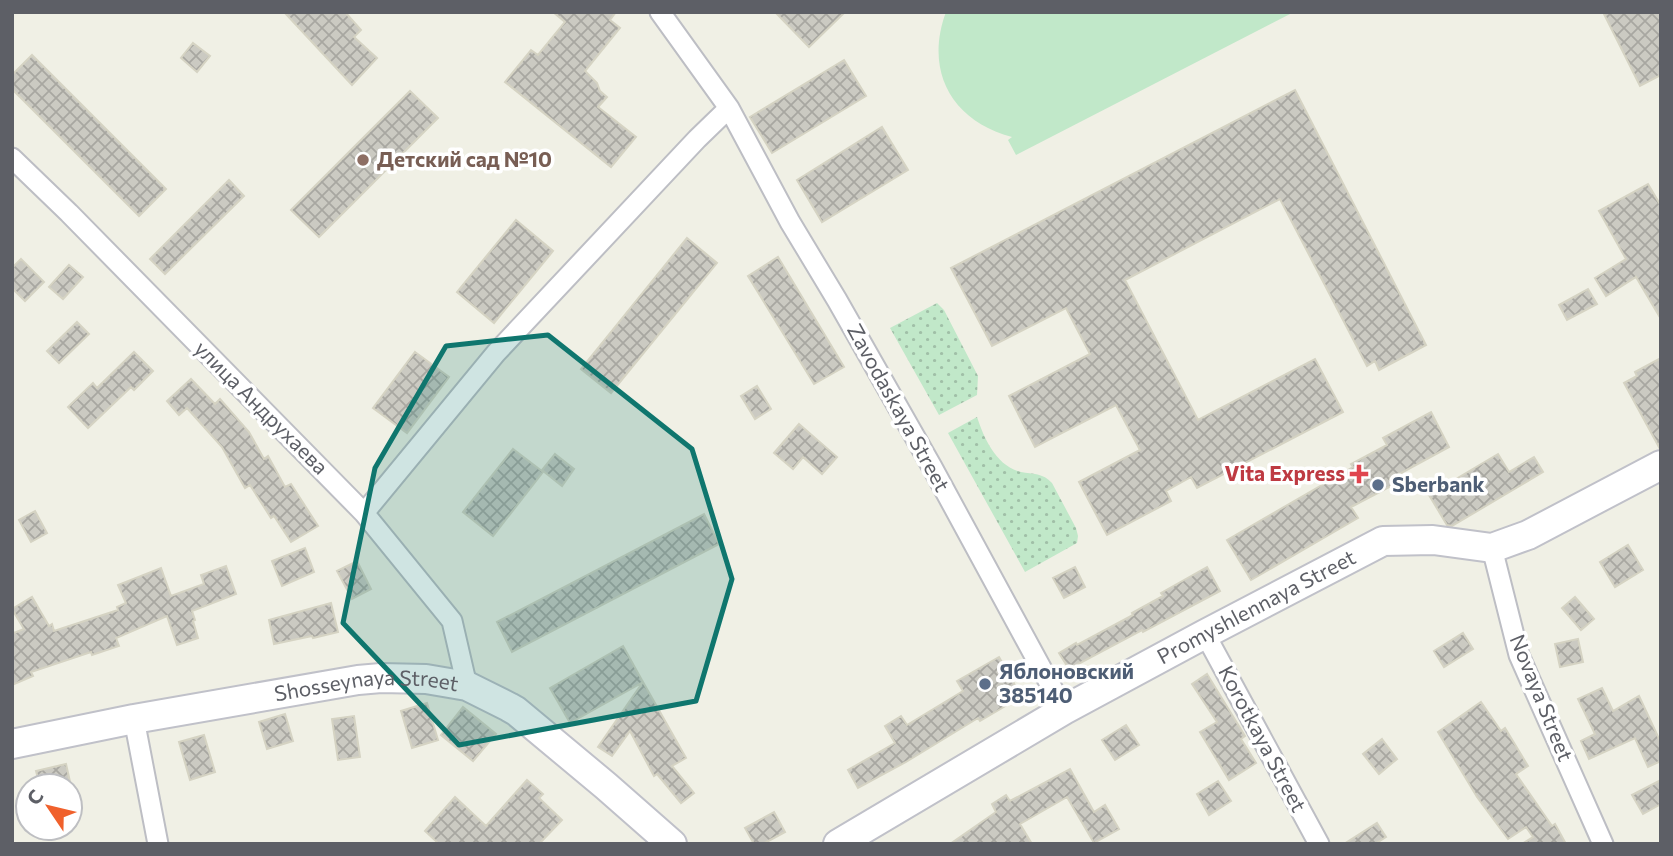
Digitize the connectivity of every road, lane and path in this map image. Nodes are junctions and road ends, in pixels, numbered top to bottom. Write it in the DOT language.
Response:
graph roads {
  1 [pos="660,12"];
  2 [pos="729,108"];
  3 [pos="12,158"];
  4 [pos="1661,465"];
  5 [pos="364,513"];
  6 [pos="1492,548"];
  7 [pos="1205,634"];
  8 [pos="467,686"];
  9 [pos="1064,710"];
  10 [pos="134,719"];
  11 [pos="12,744"];
  12 [pos="158,844"];
  13 [pos="672,844"];
  14 [pos="838,844"];
  15 [pos="1319,844"];
  16 [pos="1603,844"];
  1 -- 2 [label="street, Zavodaskaya Street"];
  2 -- 5 [label="street"];
  2 -- 9 [label="street, Zavodaskaya Street"];
  3 -- 5 [label="street, улица Андрухаева"];
  4 -- 6 [label="main road, Promyshlennaya Street"];
  5 -- 8 [label="street, улица Андрухаева"];
  6 -- 7 [label="main road, Promyshlennaya Street"];
  6 -- 16 [label="street, Novaya Street"];
  7 -- 9 [label="main road, Promyshlennaya Street"];
  7 -- 15 [label="street, Korotkaya Street"];
  8 -- 10 [label="main road, Shosseynaya Street"];
  8 -- 13 [label="main road, Shosseynaya Street"];
  9 -- 14 [label="main road, Promyshlennaya Street"];
  10 -- 11 [label="main road, Shosseynaya Street"];
  10 -- 12 [label="street"];
}
